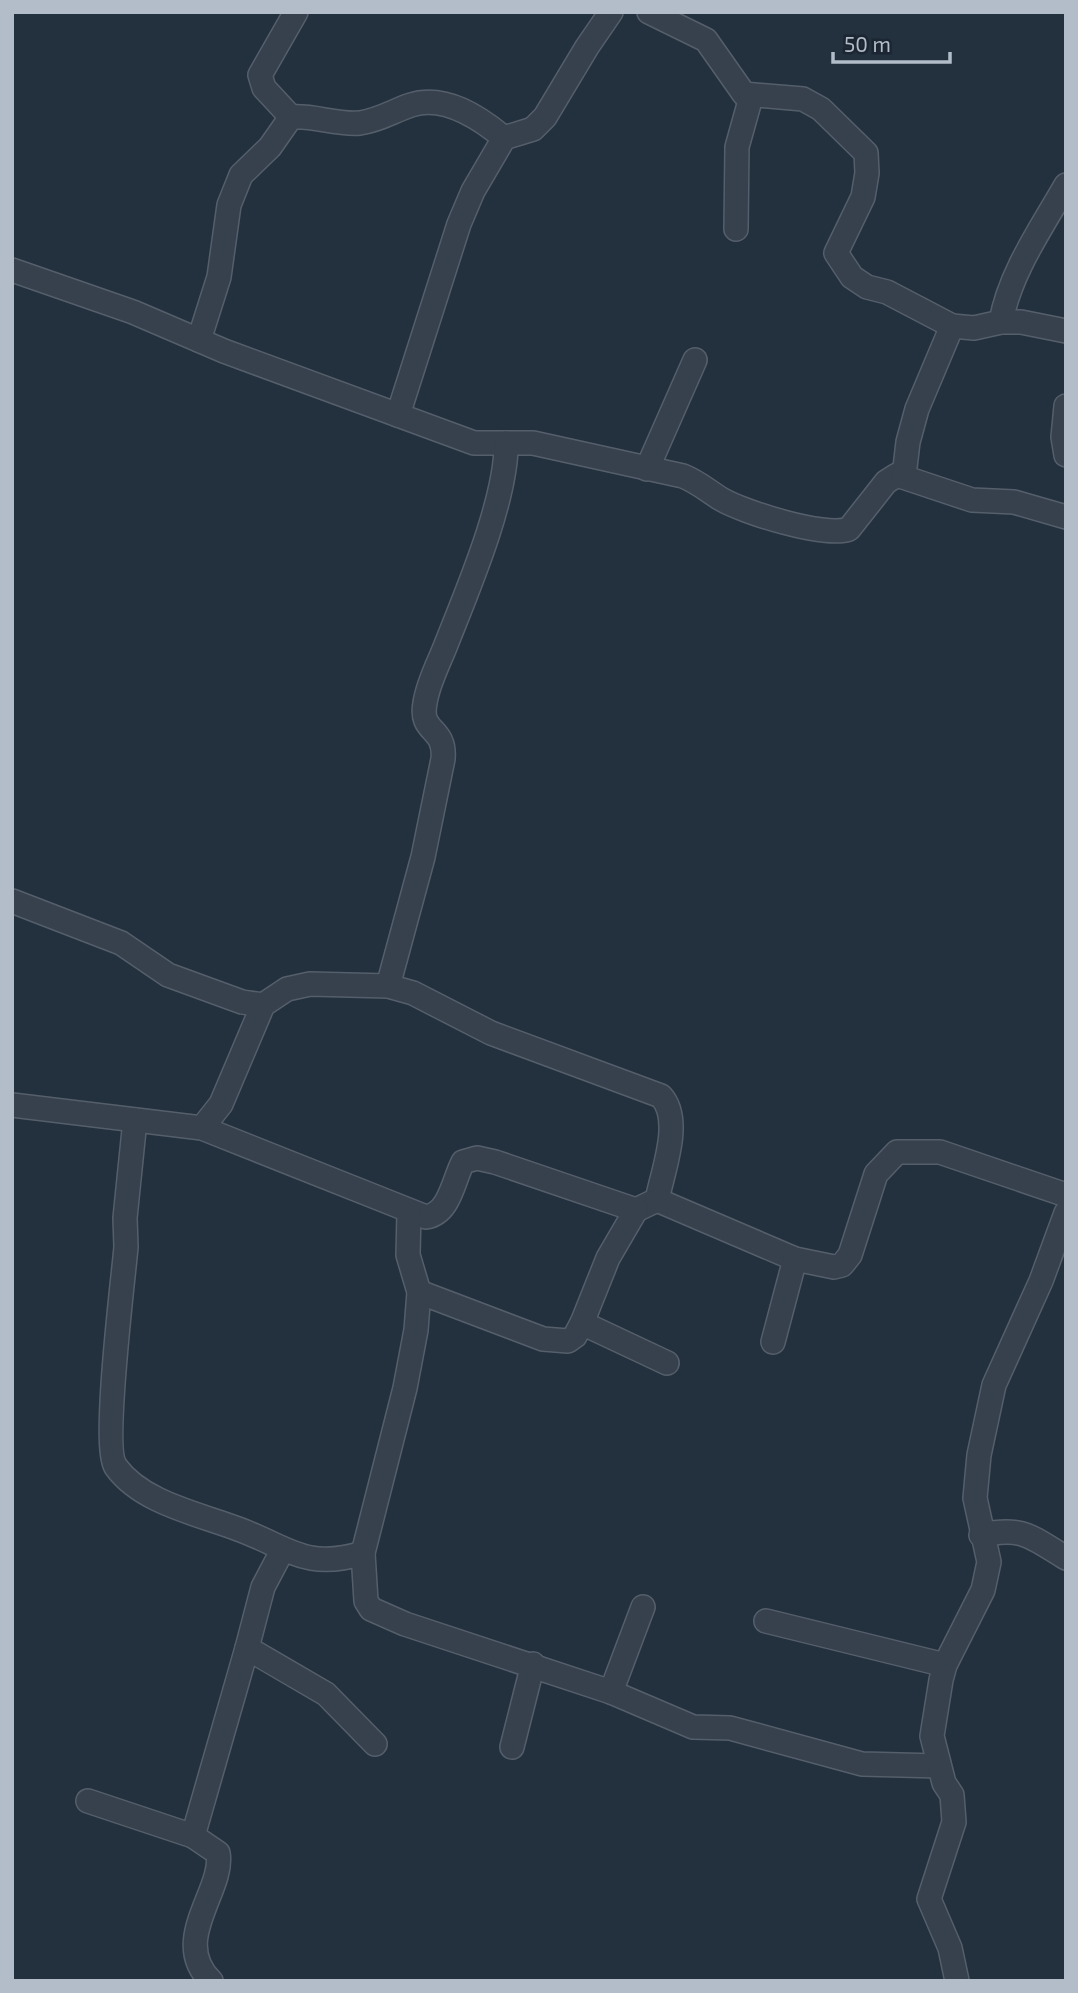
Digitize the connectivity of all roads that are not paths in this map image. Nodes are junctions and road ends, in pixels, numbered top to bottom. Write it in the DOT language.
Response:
graph roads {
  1 [pos="296,12"];
  2 [pos="611,12"];
  3 [pos="649,12"];
  4 [pos="751,97"];
  5 [pos="291,117"];
  6 [pos="504,138"];
  7 [pos="1066,186"];
  8 [pos="736,229"];
  9 [pos="12,270"];
  10 [pos="1001,322"];
  11 [pos="952,326"];
  12 [pos="1066,331"];
  13 [pos="199,340"];
  14 [pos="695,360"];
  15 [pos="1066,406"];
  16 [pos="398,415"];
  17 [pos="506,443"];
  18 [pos="1066,455"];
  19 [pos="647,470"];
  20 [pos="904,475"];
  21 [pos="1066,517"];
  22 [pos="12,901"];
  23 [pos="388,986"];
  24 [pos="263,1005"];
  25 [pos="12,1105"];
  26 [pos="135,1121"];
  27 [pos="202,1128"];
  28 [pos="1066,1195"];
  29 [pos="647,1205"];
  30 [pos="409,1212"];
  31 [pos="1066,1213"];
  32 [pos="795,1259"];
  33 [pos="419,1292"];
  34 [pos="582,1323"];
  35 [pos="773,1342"];
  36 [pos="667,1363"];
  37 [pos="981,1535"];
  38 [pos="282,1551"];
  39 [pos="363,1553"];
  40 [pos="1066,1558"];
  41 [pos="643,1607"];
  42 [pos="766,1621"];
  43 [pos="247,1648"];
  44 [pos="533,1664"];
  45 [pos="945,1665"];
  46 [pos="611,1692"];
  47 [pos="375,1744"];
  48 [pos="512,1747"];
  49 [pos="939,1766"];
  50 [pos="88,1801"];
  51 [pos="193,1836"];
  52 [pos="211,1981"];
  53 [pos="957,1981"];
  1 -- 5 [label="street"];
  2 -- 6 [label="street"];
  3 -- 4 [label="street"];
  4 -- 8 [label="street"];
  4 -- 11 [label="street"];
  5 -- 6 [label="street"];
  5 -- 13 [label="street"];
  6 -- 16 [label="street"];
  7 -- 10 [label="street"];
  9 -- 13 [label="street"];
  10 -- 11 [label="street"];
  10 -- 12 [label="street"];
  11 -- 20 [label="street"];
  13 -- 16 [label="street"];
  14 -- 19 [label="street"];
  15 -- 18 [label="street"];
  16 -- 17 [label="street"];
  17 -- 19 [label="street"];
  17 -- 23 [label="street"];
  19 -- 20 [label="street"];
  20 -- 21 [label="street"];
  22 -- 24 [label="street"];
  23 -- 24 [label="street"];
  23 -- 29 [label="street"];
  24 -- 27 [label="street"];
  25 -- 26 [label="street"];
  26 -- 27 [label="street"];
  26 -- 38 [label="street"];
  27 -- 30 [label="street"];
  28 -- 32 [label="street"];
  29 -- 30 [label="street"];
  29 -- 32 [label="street"];
  29 -- 34 [label="street"];
  30 -- 33 [label="street"];
  31 -- 37 [label="street"];
  32 -- 35 [label="street"];
  33 -- 34 [label="street"];
  33 -- 39 [label="street"];
  34 -- 36 [label="street"];
  37 -- 40 [label="street"];
  37 -- 45 [label="street"];
  38 -- 39 [label="street"];
  38 -- 43 [label="street"];
  39 -- 44 [label="street"];
  41 -- 46 [label="street"];
  42 -- 45 [label="street"];
  43 -- 47 [label="street"];
  43 -- 51 [label="street"];
  44 -- 46 [label="street"];
  44 -- 48 [label="street"];
  45 -- 49 [label="street"];
  46 -- 49 [label="street"];
  49 -- 53 [label="street"];
  50 -- 51 [label="street"];
  51 -- 52 [label="street"];
}
